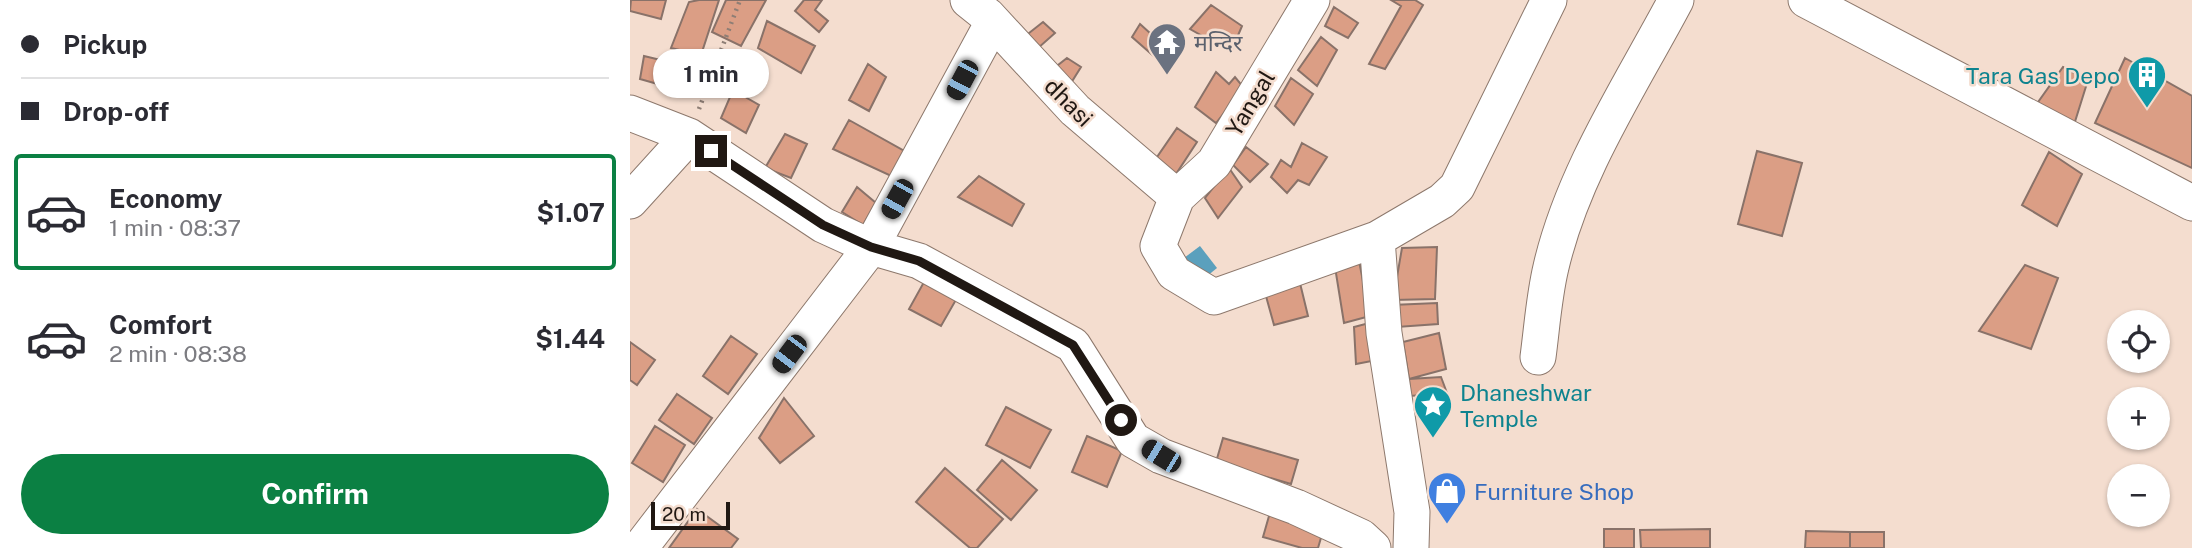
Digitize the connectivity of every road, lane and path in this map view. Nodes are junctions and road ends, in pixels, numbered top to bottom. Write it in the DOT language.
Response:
graph roads {
  1 [pos="740,0"];
  2 [pos="968,0"];
  3 [pos="1312,0"];
  4 [pos="1549,0"];
  5 [pos="1676,0"];
  6 [pos="1806,0"];
  7 [pos="996,26"];
  8 [pos="630,113"];
  9 [pos="689,136"];
  10 [pos="1177,197"];
  11 [pos="630,201"];
  12 [pos="2192,203"];
  13 [pos="1377,239"];
  14 [pos="871,247"];
  15 [pos="1538,357"];
  16 [pos="640,548"];
  17 [pos="1373,548"];
  18 [pos="1411,548"];
  1 -- 9 [label="path"];
  2 -- 7 [label="street, dhasi"];
  3 -- 10 [label="street, Yangal"];
  4 -- 13 [label="street"];
  5 -- 15 [label="street"];
  6 -- 12 [label="street"];
  7 -- 10 [label="street, dhasi"];
  7 -- 14 [label="street"];
  8 -- 9 [label="street"];
  9 -- 11 [label="street"];
  9 -- 14 [label="street"];
  10 -- 13 [label="street"];
  13 -- 18 [label="street"];
  14 -- 16 [label="street"];
  14 -- 17 [label="street"];
}
